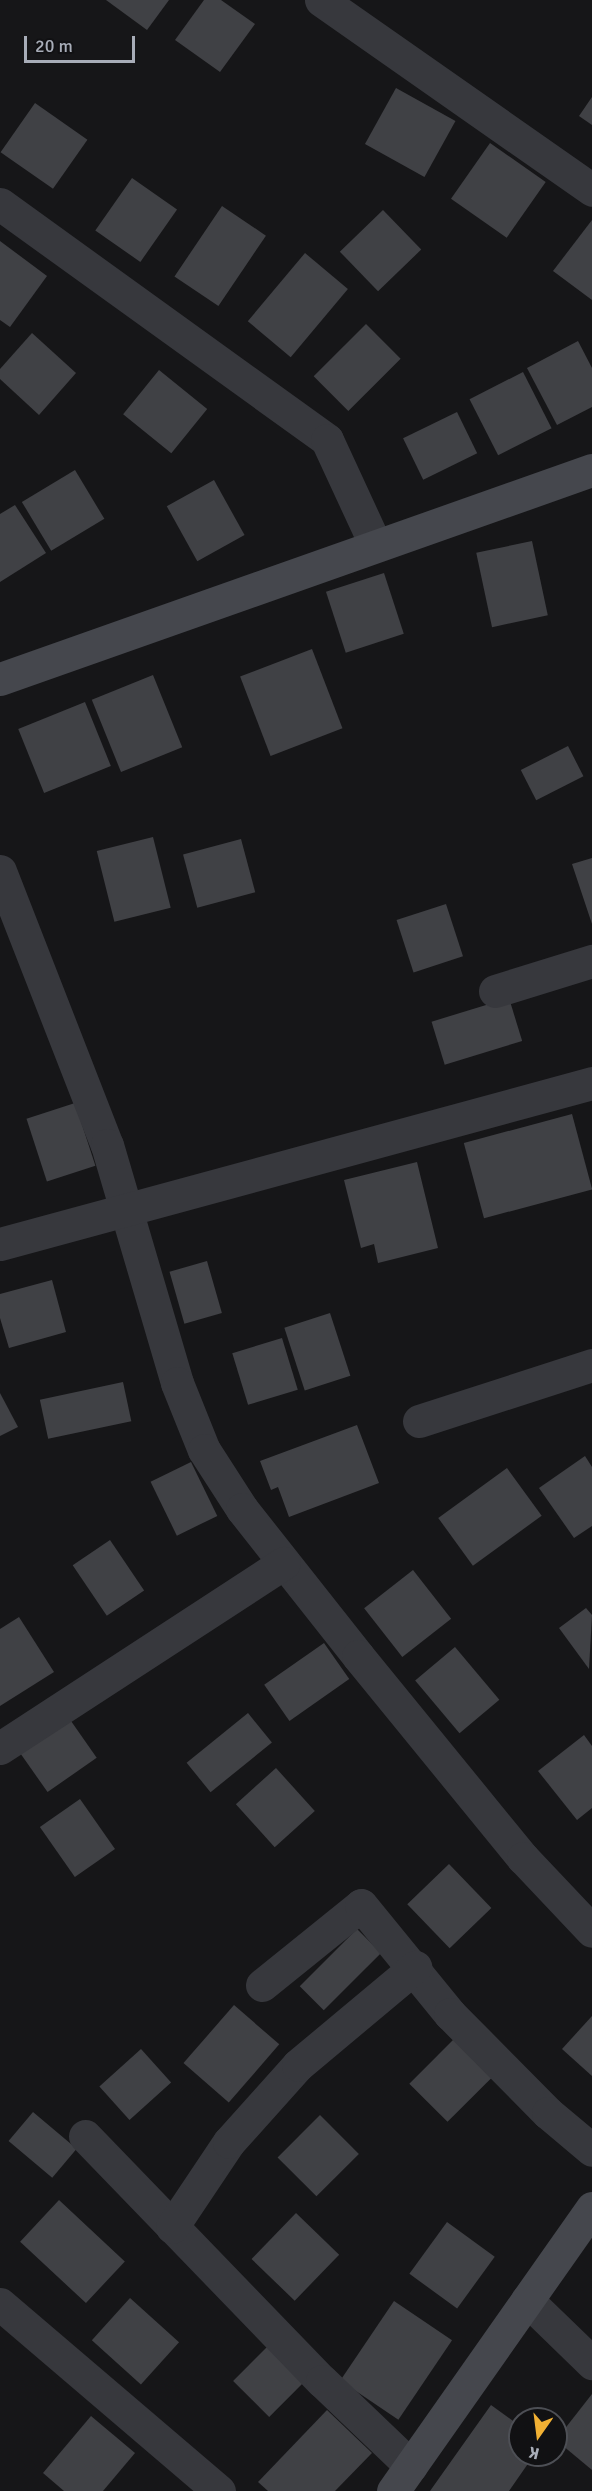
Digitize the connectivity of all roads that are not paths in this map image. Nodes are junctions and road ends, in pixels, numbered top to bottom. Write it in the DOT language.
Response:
graph roads {
  1 [pos="321,0"];
  2 [pos="592,190"];
  3 [pos="0,204"];
  4 [pos="592,470"];
  5 [pos="375,544"];
  6 [pos="3,673"];
  7 [pos="0,871"];
  8 [pos="592,962"];
  9 [pos="495,991"];
  10 [pos="592,1083"];
  11 [pos="126,1209"];
  12 [pos="0,1244"];
  13 [pos="592,1365"];
  14 [pos="419,1421"];
  15 [pos="284,1563"];
  16 [pos="0,1748"];
  17 [pos="592,1930"];
  18 [pos="415,1968"];
  19 [pos="262,1985"];
  20 [pos="85,2136"];
  21 [pos="592,2150"];
  22 [pos="592,2208"];
  23 [pos="172,2227"];
  24 [pos="527,2300"];
  25 [pos="0,2304"];
  26 [pos="592,2363"];
  27 [pos="402,2478"];
  28 [pos="219,2491"];
  1 -- 2 [label="street"];
  3 -- 5 [label="street"];
  4 -- 5 [label="street"];
  5 -- 6 [label="street"];
  7 -- 11 [label="street"];
  8 -- 9 [label="street"];
  10 -- 11 [label="street"];
  11 -- 12 [label="street"];
  11 -- 15 [label="street"];
  13 -- 14 [label="street"];
  15 -- 16 [label="street"];
  15 -- 17 [label="street"];
  18 -- 19 [label="street"];
  18 -- 21 [label="street"];
  18 -- 23 [label="street"];
  20 -- 23 [label="street"];
  22 -- 24 [label="street"];
  23 -- 27 [label="street"];
  24 -- 26 [label="street"];
  24 -- 27 [label="street"];
  25 -- 28 [label="street"];
}
